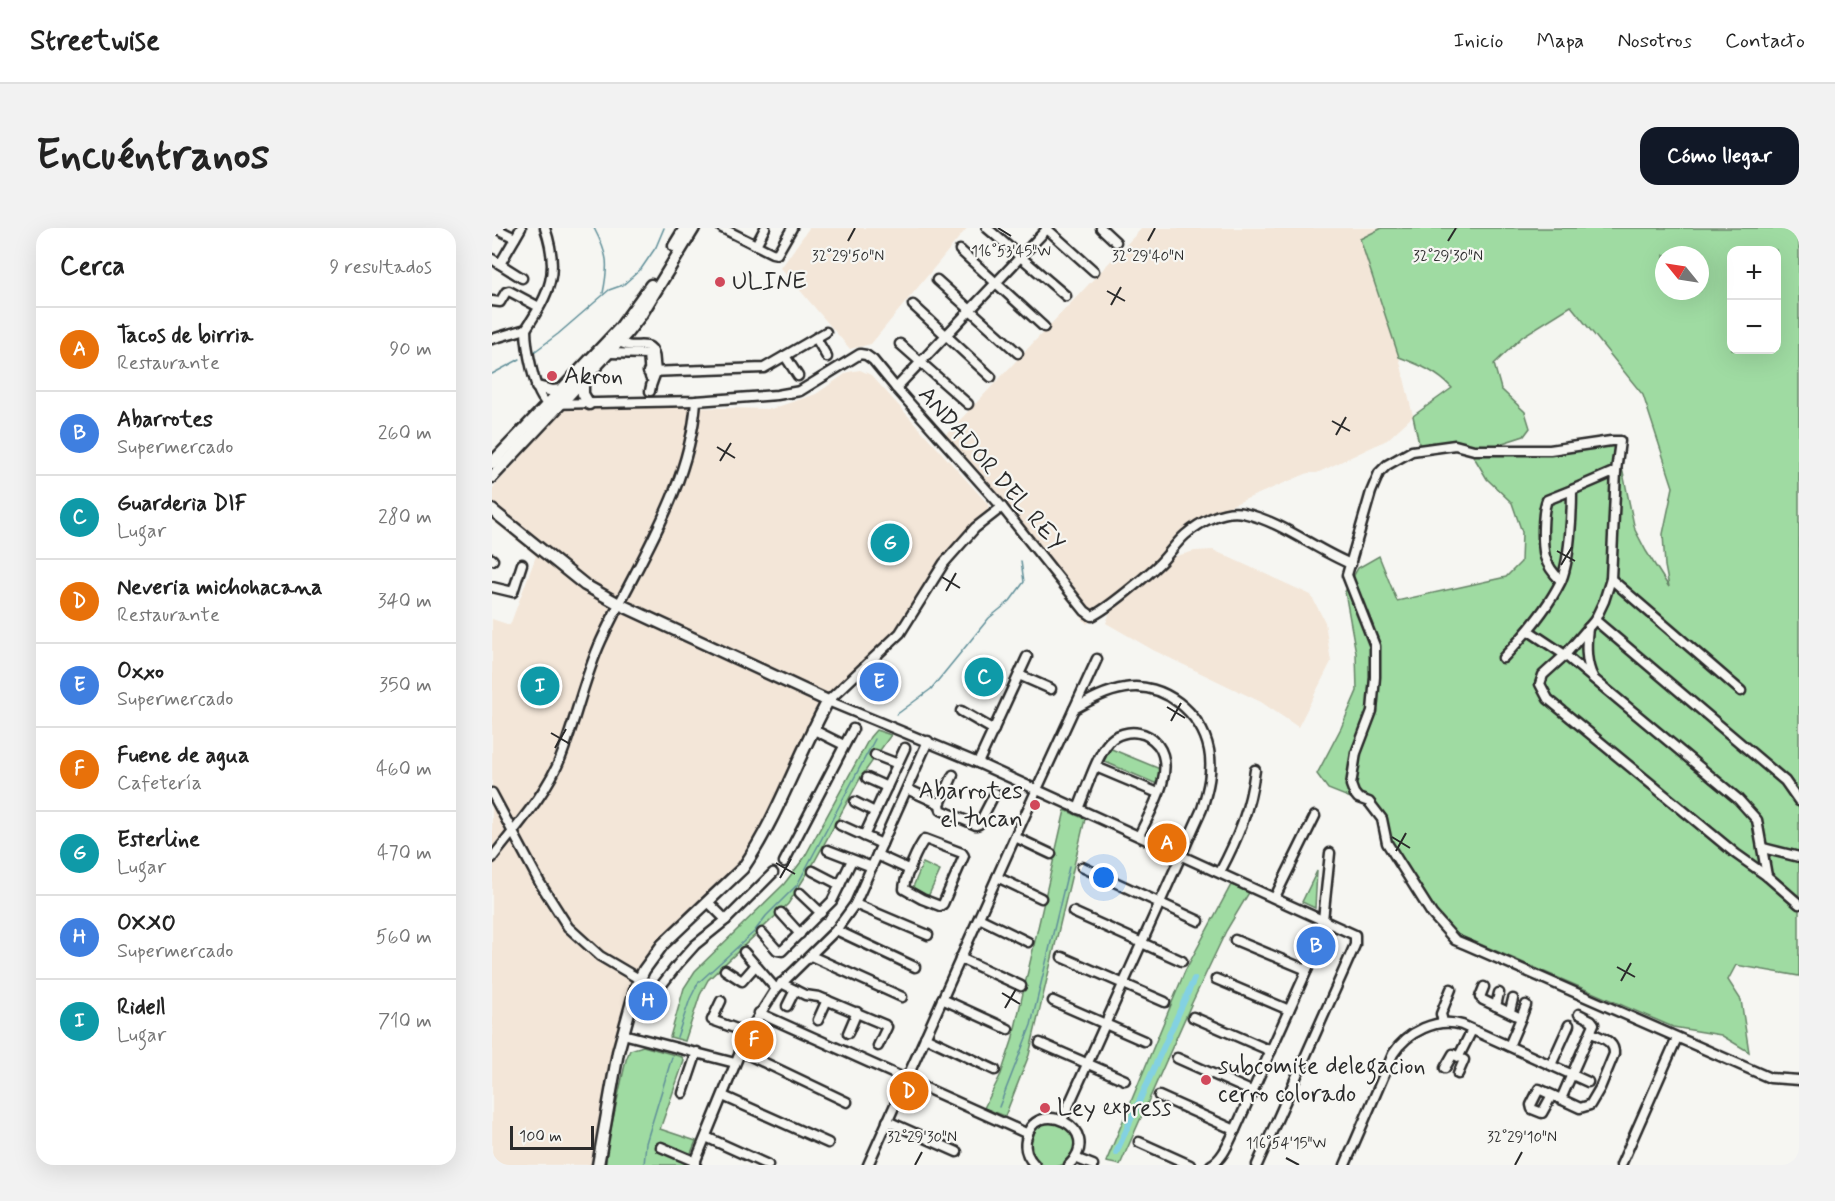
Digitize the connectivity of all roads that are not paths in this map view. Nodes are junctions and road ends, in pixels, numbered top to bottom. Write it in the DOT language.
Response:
graph roads {
  1 [pos="521,228"];
  2 [pos="545,228"];
  3 [pos="685,228"];
  4 [pos="694,228"];
  5 [pos="723,228"];
  6 [pos="765,228"];
  7 [pos="792,228"];
  8 [pos="987,228"];
  9 [pos="1047,228"];
  10 [pos="1101,228"];
  11 [pos="497,229"];
  12 [pos="515,238"];
  13 [pos="1116,242"];
  14 [pos="756,245"];
  15 [pos="960,250"];
  16 [pos="1020,257"];
  17 [pos="496,261"];
  18 [pos="1094,271"];
  19 [pos="522,278"];
  20 [pos="937,280"];
  21 [pos="996,282"];
  22 [pos="1066,296"];
  23 [pos="492,301"];
  24 [pos="913,305"];
  25 [pos="539,307"];
  26 [pos="970,310"];
  27 [pos="1044,327"];
  28 [pos="526,329"];
  29 [pos="826,332"];
  30 [pos="946,335"];
  31 [pos="816,338"];
  32 [pos="492,339"];
  33 [pos="619,341"];
  34 [pos="900,344"];
  35 [pos="1018,352"];
  36 [pos="609,353"];
  37 [pos="651,353"];
  38 [pos="785,356"];
  39 [pos="827,357"];
  40 [pos="921,362"];
  41 [pos="652,375"];
  42 [pos="798,376"];
  43 [pos="991,377"];
  44 [pos="584,380"];
  45 [pos="537,387"];
  46 [pos="896,388"];
  47 [pos="561,390"];
  48 [pos="650,391"];
  49 [pos="696,401"];
  50 [pos="548,404"];
  51 [pos="561,404"];
  52 [pos="589,404"];
  53 [pos="968,404"];
  54 [pos="492,463"];
  55 [pos="1616,471"];
  56 [pos="492,477"];
  57 [pos="1572,490"];
  58 [pos="1002,507"];
  59 [pos="492,510"];
  60 [pos="522,564"];
  61 [pos="1351,564"];
  62 [pos="1611,579"];
  63 [pos="1561,582"];
  64 [pos="492,587"];
  65 [pos="619,604"];
  66 [pos="1592,623"];
  67 [pos="1529,631"];
  68 [pos="1565,655"];
  69 [pos="1027,657"];
  70 [pos="1503,658"];
  71 [pos="1097,659"];
  72 [pos="1019,675"];
  73 [pos="1594,680"];
  74 [pos="1051,689"];
  75 [pos="1741,691"];
  76 [pos="828,701"];
  77 [pos="1074,709"];
  78 [pos="961,711"];
  79 [pos="812,729"];
  80 [pos="853,729"];
  81 [pos="994,730"];
  82 [pos="928,741"];
  83 [pos="844,745"];
  84 [pos="905,748"];
  85 [pos="875,755"];
  86 [pos="978,763"];
  87 [pos="898,764"];
  88 [pos="1096,767"];
  89 [pos="1255,770"];
  90 [pos="953,775"];
  91 [pos="867,778"];
  92 [pos="887,787"];
  93 [pos="907,789"];
  94 [pos="1037,790"];
  95 [pos="492,793"];
  96 [pos="995,793"];
  97 [pos="1158,793"];
  98 [pos="1799,801"];
  99 [pos="855,802"];
  100 [pos="940,804"];
  101 [pos="1078,808"];
  102 [pos="875,812"];
  103 [pos="1315,816"];
  104 [pos="840,825"];
  105 [pos="513,831"];
  106 [pos="864,836"];
  107 [pos="1139,836"];
  108 [pos="1015,837"];
  109 [pos="882,844"];
  110 [pos="1763,848"];
  111 [pos="828,850"];
  112 [pos="1330,853"];
  113 [pos="1051,854"];
  114 [pos="877,855"];
  115 [pos="1180,855"];
  116 [pos="1799,857"];
  117 [pos="492,858"];
  118 [pos="852,860"];
  119 [pos="783,862"];
  120 [pos="872,867"];
  121 [pos="1082,867"];
  122 [pos="910,870"];
  123 [pos="813,872"];
  124 [pos="1220,872"];
  125 [pos="774,873"];
  126 [pos="1767,876"];
  127 [pos="997,877"];
  128 [pos="840,885"];
  129 [pos="800,893"];
  130 [pos="1275,897"];
  131 [pos="1041,898"];
  132 [pos="708,902"];
  133 [pos="1159,903"];
  134 [pos="855,904"];
  135 [pos="1799,904"];
  136 [pos="1073,912"];
  137 [pos="781,913"];
  138 [pos="821,913"];
  139 [pos="979,918"];
  140 [pos="1324,919"];
  141 [pos="726,921"];
  142 [pos="1199,921"];
  143 [pos="836,930"];
  144 [pos="762,933"];
  145 [pos="800,934"];
  146 [pos="928,935"];
  147 [pos="1235,940"];
  148 [pos="1028,942"];
  149 [pos="1141,943"];
  150 [pos="744,952"];
  151 [pos="812,956"];
  152 [pos="1062,957"];
  153 [pos="960,958"];
  154 [pos="1182,961"];
  155 [pos="756,965"];
  156 [pos="915,967"];
  157 [pos="725,970"];
  158 [pos="1307,970"];
  159 [pos="639,979"];
  160 [pos="1216,979"];
  161 [pos="1123,983"];
  162 [pos="778,986"];
  163 [pos="1021,986"];
  164 [pos="1484,987"];
  165 [pos="1451,989"];
  166 [pos="795,990"];
  167 [pos="657,991"];
  168 [pos="1499,993"];
  169 [pos="902,997"];
  170 [pos="942,999"];
  171 [pos="1513,999"];
  172 [pos="827,1000"];
  173 [pos="721,1001"];
  174 [pos="1053,1001"];
  175 [pos="1165,1002"];
  176 [pos="1526,1005"];
  177 [pos="787,1006"];
  178 [pos="1496,1006"];
  179 [pos="1289,1010"];
  180 [pos="1510,1011"];
  181 [pos="857,1012"];
  182 [pos="759,1013"];
  183 [pos="1579,1014"];
  184 [pos="1193,1017"];
  185 [pos="1521,1018"];
  186 [pos="818,1020"];
  187 [pos="1443,1022"];
  188 [pos="1105,1024"];
  189 [pos="1569,1025"];
  190 [pos="1008,1029"];
  191 [pos="1472,1029"];
  192 [pos="748,1033"];
  193 [pos="848,1033"];
  194 [pos="1592,1033"];
  195 [pos="623,1034"];
  196 [pos="925,1038"];
  197 [pos="1677,1038"];
  198 [pos="1144,1041"];
  199 [pos="1040,1043"];
  200 [pos="878,1046"];
  201 [pos="1509,1046"];
  202 [pos="740,1051"];
  203 [pos="1271,1051"];
  204 [pos="697,1052"];
  205 [pos="1459,1056"];
  206 [pos="1177,1058"];
  207 [pos="735,1063"];
  208 [pos="1087,1063"];
  209 [pos="1551,1065"];
  210 [pos="1445,1068"];
  211 [pos="995,1070"];
  212 [pos="1458,1074"];
  213 [pos="1572,1074"];
  214 [pos="906,1080"];
  215 [pos="1125,1080"];
  216 [pos="1799,1080"];
  217 [pos="1588,1082"];
  218 [pos="1253,1092"];
  219 [pos="683,1093"];
  220 [pos="1160,1095"];
  221 [pos="723,1096"];
  222 [pos="847,1102"];
  223 [pos="1062,1120"];
  224 [pos="887,1121"];
  225 [pos="1235,1130"];
  226 [pos="1028,1134"];
  227 [pos="706,1137"];
  228 [pos="1139,1142"];
  229 [pos="828,1143"];
  230 [pos="661,1147"];
  231 [pos="957,1152"];
  232 [pos="1076,1158"];
  233 [pos="695,1164"];
  234 [pos="871,1164"];
  235 [pos="1214,1164"];
  236 [pos="598,1165"];
  237 [pos="768,1165"];
  238 [pos="1035,1165"];
  239 [pos="1069,1165"];
  240 [pos="1093,1165"];
  241 [pos="1190,1165"];
  242 [pos="1257,1165"];
  243 [pos="1345,1165"];
  244 [pos="1621,1165"];
  1 -- 12 [label="street"];
  2 -- 25 [label="street"];
  3 -- 47 [label="main road"];
  4 -- 33 [label="main road"];
  5 -- 14 [label="street"];
  6 -- 14 [label="street"];
  7 -- 14 [label="street"];
  8 -- 16 [label="street"];
  9 -- 16 [label="street"];
  9 -- 18 [label="street"];
  10 -- 13 [label="street"];
  11 -- 12 [label="street"];
  12 -- 17 [label="street"];
  15 -- 21 [label="street"];
  16 -- 21 [label="street"];
  16 -- 22 [label="street"];
  17 -- 19 [label="street"];
  20 -- 26 [label="street"];
  21 -- 26 [label="street"];
  21 -- 27 [label="street"];
  23 -- 25 [label="street"];
  24 -- 30 [label="street"];
  25 -- 28 [label="street"];
  26 -- 30 [label="street"];
  26 -- 35 [label="street"];
  28 -- 32 [label="street"];
  28 -- 45 [label="street"];
  29 -- 31 [label="street"];
  30 -- 40 [label="street"];
  30 -- 43 [label="street"];
  31 -- 38 [label="street"];
  31 -- 39 [label="street"];
  33 -- 36 [label="main road"];
  33 -- 37 [label="street"];
  34 -- 40 [label="street"];
  36 -- 37 [label="street"];
  36 -- 44 [label="main road"];
  37 -- 41 [label="street"];
  38 -- 41 [label="street"];
  38 -- 42 [label="street"];
  40 -- 46 [label="street"];
  40 -- 53 [label="street"];
  41 -- 48 [label="street"];
  44 -- 51 [label="main road"];
  44 -- 52 [label="main road"];
  45 -- 47 [label="main road"];
  45 -- 50 [label="street"];
  46 -- 49 [label="street, ANDADOR DEL REY"];
  46 -- 58 [label="street, ANDADOR DEL REY"];
  47 -- 50 [label="main road"];
  49 -- 52 [label="street"];
  49 -- 65 [label="street"];
  50 -- 51 [label="street"];
  50 -- 54 [label="main road"];
  51 -- 52 [label="street"];
  51 -- 56 [label="main road"];
  55 -- 57 [label="street"];
  55 -- 61 [label="street"];
  55 -- 62 [label="street"];
  57 -- 63 [label="street"];
  57 -- 63 [label="street"];
  58 -- 61 [label="street, ANDADOR DEL REY"];
  58 -- 76 [label="street"];
  59 -- 65 [label="main road"];
  60 -- 64 [label="street"];
  61 -- 197 [label="street"];
  62 -- 66 [label="street"];
  62 -- 75 [label="street"];
  63 -- 67 [label="street"];
  65 -- 76 [label="main road"];
  65 -- 105 [label="street"];
  66 -- 68 [label="street"];
  66 -- 73 [label="street"];
  66 -- 98 [label="street"];
  67 -- 68 [label="street"];
  67 -- 70 [label="street"];
  68 -- 73 [label="street"];
  68 -- 126 [label="street"];
  69 -- 72 [label="street"];
  71 -- 77 [label="street"];
  72 -- 74 [label="street"];
  72 -- 81 [label="street"];
  73 -- 110 [label="street"];
  76 -- 79 [label="main road"];
  76 -- 82 [label="street"];
  77 -- 94 [label="street"];
  77 -- 115 [label="street"];
  78 -- 81 [label="street"];
  79 -- 83 [label="street"];
  79 -- 132 [label="main road"];
  80 -- 83 [label="street"];
  81 -- 86 [label="street"];
  82 -- 86 [label="street"];
  82 -- 93 [label="street"];
  83 -- 119 [label="street"];
  84 -- 87 [label="street"];
  85 -- 87 [label="street"];
  86 -- 94 [label="street"];
  87 -- 92 [label="street"];
  88 -- 97 [label="street"];
  88 -- 97 [label="street"];
  88 -- 101 [label="street"];
  89 -- 124 [label="street"];
  90 -- 100 [label="street"];
  91 -- 92 [label="street"];
  92 -- 102 [label="street"];
  93 -- 100 [label="street"];
  93 -- 109 [label="street"];
  94 -- 101 [label="street"];
  94 -- 108 [label="street"];
  95 -- 105 [label="street"];
  96 -- 100 [label="street"];
  97 -- 107 [label="street"];
  99 -- 102 [label="street"];
  101 -- 107 [label="street"];
  102 -- 106 [label="street"];
  103 -- 130 [label="street"];
  104 -- 106 [label="street"];
  105 -- 117 [label="street"];
  105 -- 159 [label="street"];
  106 -- 109 [label="street"];
  107 -- 115 [label="street"];
  108 -- 113 [label="street"];
  108 -- 127 [label="street"];
  109 -- 114 [label="street"];
  110 -- 116 [label="street"];
  110 -- 126 [label="street"];
  111 -- 118 [label="street"];
  112 -- 140 [label="street"];
  114 -- 120 [label="street"];
  114 -- 122 [label="street"];
  115 -- 124 [label="street"];
  115 -- 133 [label="street"];
  118 -- 120 [label="street"];
  118 -- 128 [label="street"];
  120 -- 134 [label="street"];
  121 -- 133 [label="street"];
  122 -- 122 [label="street"];
  123 -- 128 [label="street"];
  124 -- 130 [label="street"];
  125 -- 141 [label="street"];
  126 -- 135 [label="street"];
  127 -- 131 [label="street"];
  127 -- 139 [label="street"];
  128 -- 138 [label="street"];
  129 -- 138 [label="street"];
  130 -- 140 [label="street"];
  132 -- 141 [label="street"];
  132 -- 159 [label="main road"];
  133 -- 142 [label="street"];
  133 -- 149 [label="street"];
  134 -- 143 [label="street"];
  134 -- 146 [label="street"];
  136 -- 149 [label="street"];
  137 -- 145 [label="street"];
  138 -- 145 [label="street"];
  139 -- 148 [label="street"];
  139 -- 153 [label="street"];
  140 -- 158 [label="street"];
  140 -- 242 [label="street"];
  141 -- 167 [label="street"];
  143 -- 151 [label="street"];
  143 -- 156 [label="street"];
  144 -- 145 [label="street"];
  147 -- 158 [label="street"];
  149 -- 154 [label="street"];
  149 -- 161 [label="street"];
  150 -- 155 [label="street"];
  151 -- 162 [label="street"];
  151 -- 169 [label="street"];
  152 -- 161 [label="street"];
  153 -- 163 [label="street"];
  153 -- 170 [label="street"];
  155 -- 157 [label="street"];
  155 -- 162 [label="street"];
  158 -- 179 [label="street"];
  159 -- 195 [label="main road"];
  160 -- 179 [label="street"];
  161 -- 175 [label="street"];
  161 -- 188 [label="street"];
  162 -- 166 [label="street"];
  162 -- 182 [label="street"];
  164 -- 178 [label="street"];
  165 -- 187 [label="street"];
  166 -- 172 [label="street"];
  166 -- 177 [label="street"];
  168 -- 178 [label="street"];
  170 -- 190 [label="street"];
  170 -- 196 [label="street"];
  171 -- 180 [label="street"];
  172 -- 181 [label="street"];
  172 -- 186 [label="street"];
  173 -- 192 [label="street"];
  174 -- 188 [label="street"];
  176 -- 185 [label="street"];
  178 -- 180 [label="street"];
  179 -- 203 [label="street"];
  180 -- 185 [label="street"];
  181 -- 193 [label="street"];
  181 -- 200 [label="street"];
  182 -- 192 [label="street"];
  182 -- 214 [label="street"];
  183 -- 194 [label="street"];
  184 -- 203 [label="street"];
  185 -- 201 [label="street"];
  187 -- 191 [label="street"];
  187 -- 243 [label="street"];
  188 -- 198 [label="street"];
  188 -- 208 [label="street"];
  189 -- 209 [label="street"];
  191 -- 201 [label="street"];
  191 -- 205 [label="street"];
  192 -- 202 [label="street"];
  194 -- 213 [label="street"];
  194 -- 213 [label="street"];
  195 -- 204 [label="street"];
  195 -- 236 [label="main road"];
  196 -- 211 [label="street"];
  196 -- 214 [label="street"];
  197 -- 216 [label="street"];
  197 -- 244 [label="street"];
  199 -- 208 [label="street"];
  201 -- 209 [label="street"];
  202 -- 207 [label="street"];
  202 -- 222 [label="street"];
  203 -- 218 [label="street"];
  204 -- 207 [label="street"];
  204 -- 219 [label="street"];
  205 -- 210 [label="street"];
  205 -- 212 [label="street"];
  206 -- 218 [label="street"];
  207 -- 221 [label="street"];
  208 -- 215 [label="street"];
  208 -- 223 [label="street"];
  209 -- 213 [label="street"];
  213 -- 217 [label="street"];
  214 -- 224 [label="street"];
  214 -- 226 [label="street"];
  218 -- 225 [label="street"];
  220 -- 225 [label="street"];
  221 -- 227 [label="street"];
  221 -- 229 [label="street"];
  223 -- 226 [label="street"];
  223 -- 232 [label="street"];
  224 -- 231 [label="street"];
  224 -- 234 [label="street"];
  225 -- 235 [label="street"];
  226 -- 238 [label="street"];
  227 -- 233 [label="street"];
  227 -- 237 [label="street"];
  228 -- 241 [label="street"];
  230 -- 233 [label="street"];
  232 -- 239 [label="street"];
  232 -- 240 [label="street"];
}
